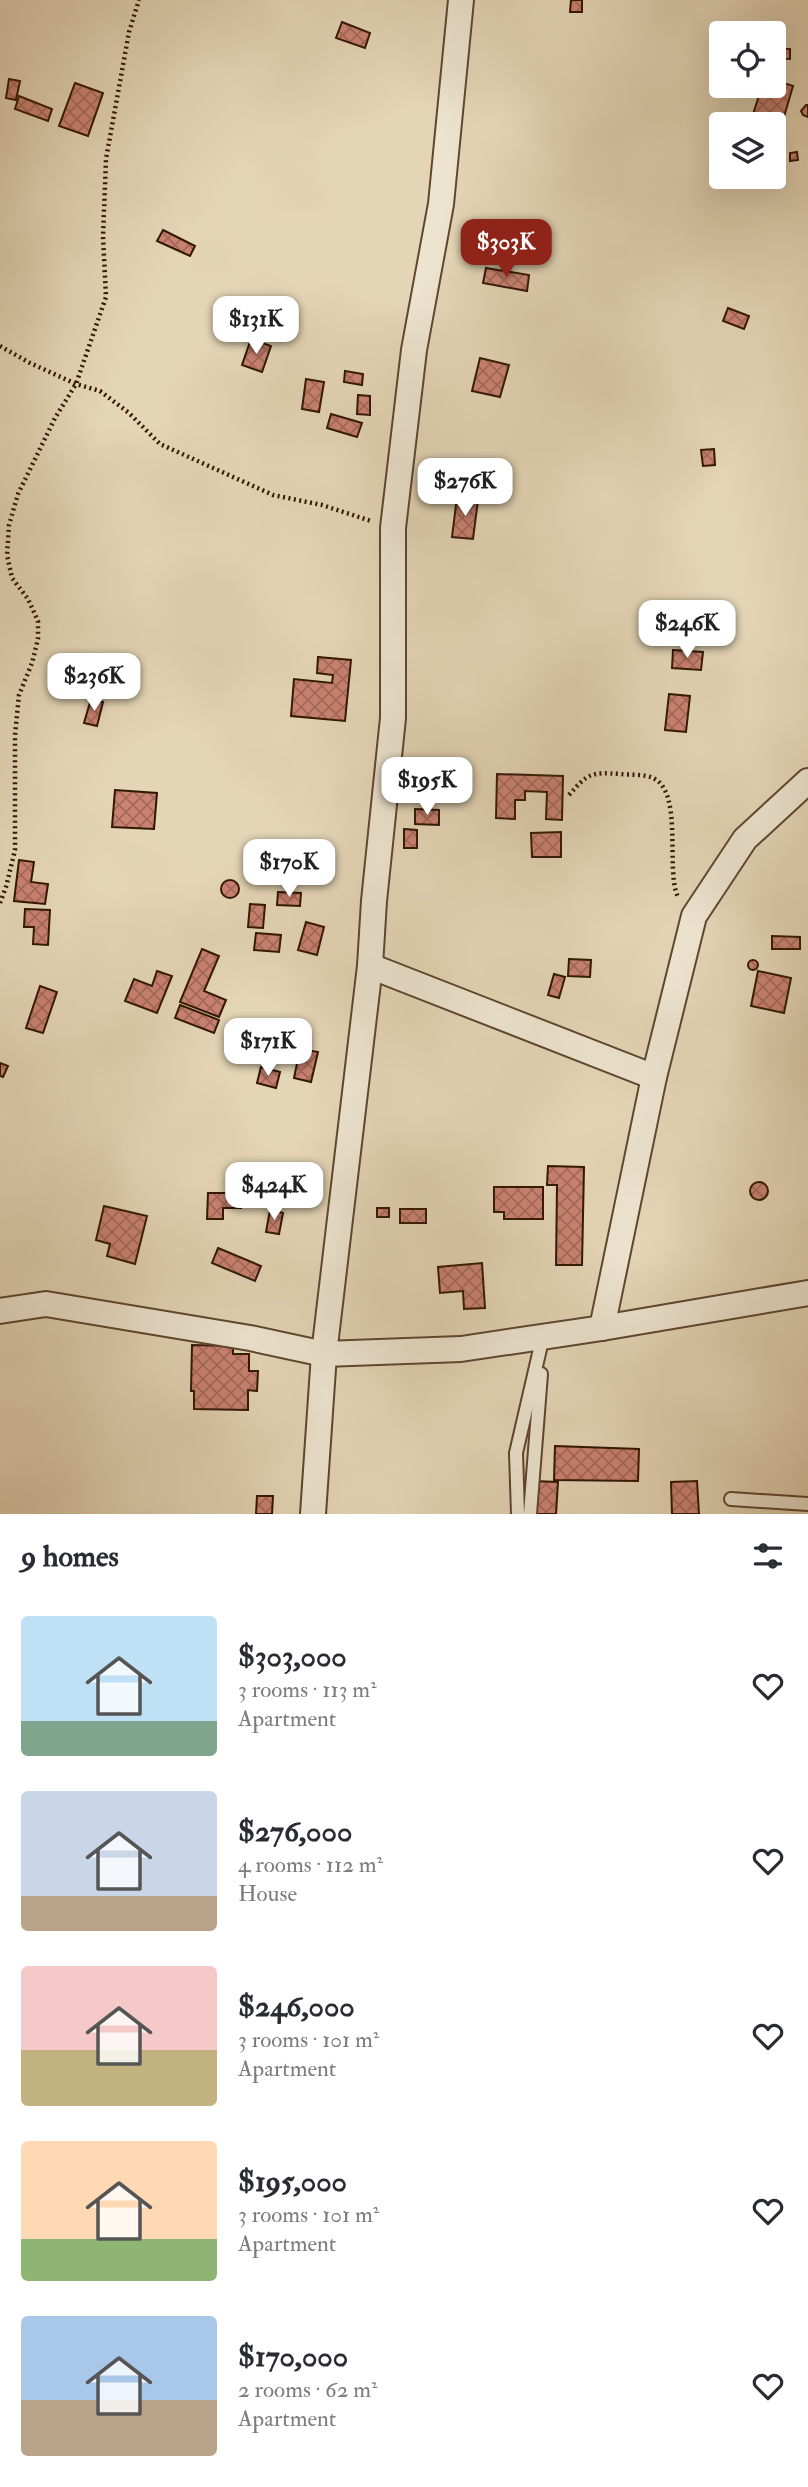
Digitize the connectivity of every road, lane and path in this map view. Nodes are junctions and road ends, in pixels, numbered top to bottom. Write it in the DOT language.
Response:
graph roads {
  1 [pos="139,0"];
  2 [pos="461,0"];
  3 [pos="0,346"];
  4 [pos="76,384"];
  5 [pos="393,527"];
  6 [pos="808,781"];
  7 [pos="569,795"];
  8 [pos="0,903"];
  9 [pos="694,916"];
  10 [pos="370,966"];
  11 [pos="654,1077"];
  12 [pos="808,1293"];
  13 [pos="0,1311"];
  14 [pos="602,1328"];
  15 [pos="543,1335"];
  16 [pos="324,1354"];
  17 [pos="730,1499"];
  18 [pos="808,1504"];
  19 [pos="313,1514"];
  20 [pos="518,1514"];
  21 [pos="530,1514"];
  1 -- 4 [label="path"];
  2 -- 5 [label="street"];
  3 -- 4 [label="path"];
  4 -- 5 [label="path"];
  4 -- 8 [label="path"];
  5 -- 10 [label="street"];
  6 -- 9 [label="street"];
  7 -- 9 [label="path"];
  9 -- 11 [label="street"];
  10 -- 11 [label="street"];
  10 -- 16 [label="street"];
  11 -- 14 [label="street"];
  12 -- 14 [label="street"];
  13 -- 16 [label="street"];
  14 -- 15 [label="street"];
  15 -- 16 [label="street"];
  15 -- 20 [label="lane"];
  15 -- 21 [label="lane"];
  16 -- 19 [label="street"];
  17 -- 18 [label="lane"];
}
